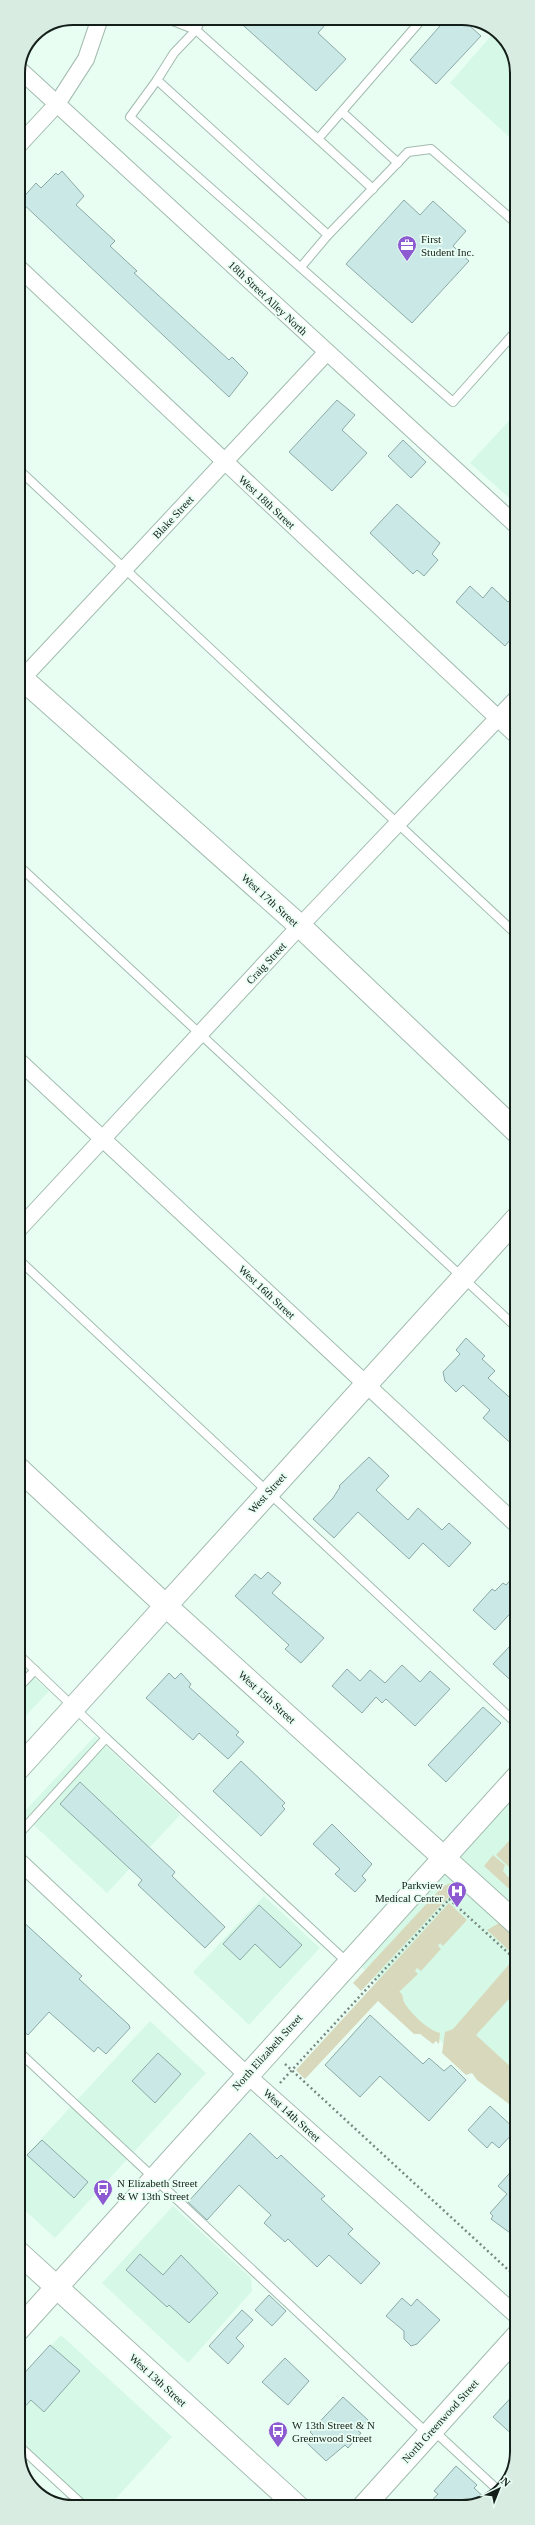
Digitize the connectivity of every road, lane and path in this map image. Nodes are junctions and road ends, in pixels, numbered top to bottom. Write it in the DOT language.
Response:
graph roads {
  1 [pos="98,25"];
  2 [pos="183,25"];
  3 [pos="198,25"];
  4 [pos="417,25"];
  5 [pos="196,30"];
  6 [pos="25,75"];
  7 [pos="157,80"];
  8 [pos="57,104"];
  9 [pos="342,112"];
  10 [pos="25,138"];
  11 [pos="318,139"];
  12 [pos="398,163"];
  13 [pos="372,189"];
  14 [pos="510,219"];
  15 [pos="328,235"];
  16 [pos="301,267"];
  17 [pos="25,274"];
  18 [pos="510,337"];
  19 [pos="327,352"];
  20 [pos="225,462"];
  21 [pos="25,475"];
  22 [pos="510,520"];
  23 [pos="126,568"];
  24 [pos="25,672"];
  25 [pos="25,683"];
  26 [pos="510,705"];
  27 [pos="498,718"];
  28 [pos="510,729"];
  29 [pos="398,824"];
  30 [pos="25,872"];
  31 [pos="300,926"];
  32 [pos="510,928"];
  33 [pos="200,1034"];
  34 [pos="25,1067"];
  35 [pos="510,1125"];
  36 [pos="103,1139"];
  37 [pos="25,1223"];
  38 [pos="510,1226"];
  39 [pos="25,1265"];
  40 [pos="462,1278"];
  41 [pos="510,1322"];
  42 [pos="365,1384"];
  43 [pos="25,1475"];
  44 [pos="269,1491"];
  45 [pos="510,1519"];
  46 [pos="165,1605"];
  47 [pos="25,1661"];
  48 [pos="35,1670"];
  49 [pos="25,1681"];
  50 [pos="75,1706"];
  51 [pos="510,1717"];
  52 [pos="106,1738"];
  53 [pos="25,1761"];
  54 [pos="510,1785"];
  55 [pos="25,1827"];
  56 [pos="443,1857"];
  57 [pos="25,1867"];
  58 [pos="467,1879"];
  59 [pos="449,1899"];
  60 [pos="510,1918"];
  61 [pos="510,1955"];
  62 [pos="348,1963"];
  63 [pos="270,2049"];
  64 [pos="25,2057"];
  65 [pos="292,2070"];
  66 [pos="246,2075"];
  67 [pos="269,2095"];
  68 [pos="155,2178"];
  69 [pos="25,2258"];
  70 [pos="510,2272"];
  71 [pos="57,2288"];
  72 [pos="510,2310"];
  73 [pos="25,2322"];
  74 [pos="510,2344"];
  75 [pos="430,2432"];
  76 [pos="25,2452"];
  77 [pos="494,2487"];
  78 [pos="78,2500"];
  79 [pos="291,2500"];
  80 [pos="368,2500"];
  1 -- 8 [label="street"];
  2 -- 5 [label="lane"];
  3 -- 5 [label="lane"];
  4 -- 9 [label="lane"];
  5 -- 7 [label="lane"];
  5 -- 11 [label="lane"];
  6 -- 8 [label="street, 18th Street Alley North"];
  7 -- 15 [label="lane"];
  7 -- 16 [label="lane"];
  8 -- 10 [label="street"];
  8 -- 19 [label="street, 18th Street Alley North"];
  9 -- 11 [label="lane"];
  9 -- 12 [label="lane"];
  11 -- 13 [label="lane"];
  12 -- 13 [label="lane"];
  12 -- 14 [label="lane"];
  13 -- 15 [label="lane"];
  15 -- 16 [label="lane"];
  16 -- 18 [label="lane"];
  17 -- 20 [label="street, West 18th Street"];
  19 -- 20 [label="street, Blake Street"];
  19 -- 22 [label="street, 18th Street Alley North"];
  20 -- 23 [label="street, Blake Street"];
  20 -- 27 [label="street, West 18th Street"];
  21 -- 23 [label="lane"];
  23 -- 24 [label="street, Blake Street"];
  23 -- 29 [label="lane"];
  25 -- 31 [label="street, West 17th Street"];
  26 -- 27 [label="street, Craig Street"];
  27 -- 28 [label="street, West 18th Street"];
  27 -- 29 [label="street, Craig Street"];
  29 -- 31 [label="street, Craig Street"];
  29 -- 32 [label="lane"];
  30 -- 33 [label="lane"];
  31 -- 33 [label="street, Craig Street"];
  31 -- 35 [label="street, West 17th Street"];
  33 -- 36 [label="street, Craig Street"];
  33 -- 40 [label="lane"];
  34 -- 36 [label="street, West 16th Street"];
  36 -- 37 [label="street, Craig Street"];
  36 -- 42 [label="street, West 16th Street"];
  38 -- 40 [label="street, West Street"];
  39 -- 44 [label="lane"];
  40 -- 41 [label="lane"];
  40 -- 42 [label="street, West Street"];
  42 -- 44 [label="street, West Street"];
  42 -- 45 [label="street, West 16th Street"];
  43 -- 46 [label="street, West 15th Street"];
  44 -- 46 [label="street, West Street"];
  44 -- 51 [label="lane"];
  46 -- 50 [label="street, West Street"];
  46 -- 56 [label="street, West 15th Street"];
  47 -- 48 [label="lane"];
  48 -- 49 [label="lane"];
  48 -- 50 [label="lane"];
  50 -- 52 [label="lane"];
  50 -- 53 [label="street, West Street"];
  52 -- 55 [label="lane"];
  52 -- 62 [label="lane"];
  54 -- 56 [label="street, North Elizabeth Street"];
  56 -- 58 [label="street, West 15th Street"];
  56 -- 62 [label="street, North Elizabeth Street"];
  57 -- 66 [label="street, West 14th Street"];
  58 -- 59 [label="path"];
  58 -- 60 [label="street, West 15th Street"];
  59 -- 61 [label="path"];
  59 -- 65 [label="path"];
  62 -- 63 [label="street, North Elizabeth Street"];
  63 -- 65 [label="path"];
  63 -- 66 [label="street, North Elizabeth Street"];
  64 -- 68 [label="lane"];
  65 -- 67 [label="path"];
  65 -- 70 [label="path"];
  66 -- 67 [label="street, West 14th Street"];
  66 -- 68 [label="street, North Elizabeth Street"];
  67 -- 72 [label="street, West 14th Street"];
  68 -- 71 [label="street, North Elizabeth Street"];
  68 -- 75 [label="lane"];
  69 -- 71 [label="street, West 13th Street"];
  71 -- 73 [label="street, North Elizabeth Street"];
  71 -- 79 [label="street, West 13th Street"];
  74 -- 75 [label="street, North Greenwood Street"];
  75 -- 77 [label="lane"];
  75 -- 80 [label="street, North Greenwood Street"];
  76 -- 78 [label="lane"];
}
